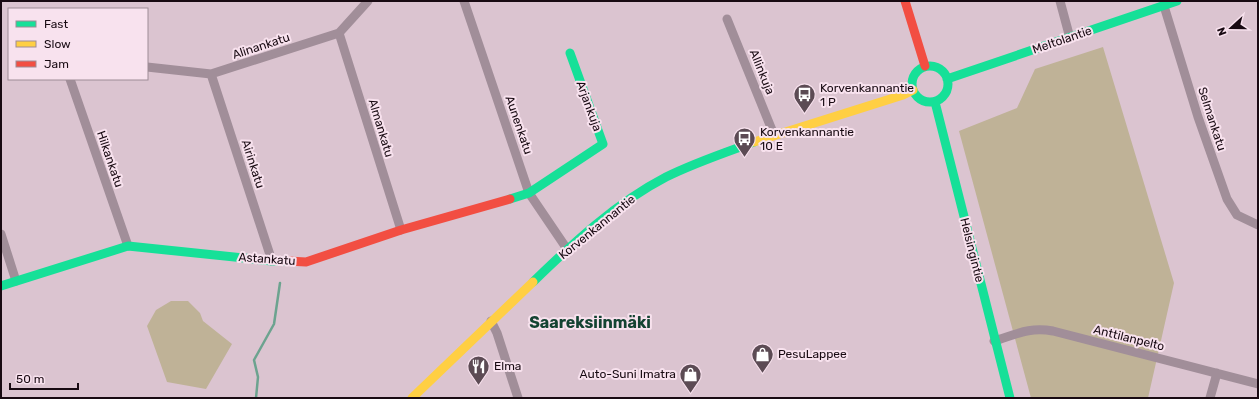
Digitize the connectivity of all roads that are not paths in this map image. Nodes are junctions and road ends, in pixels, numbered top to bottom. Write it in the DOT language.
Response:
graph roads {
  1 [pos="368,1"];
  2 [pos="464,1"];
  3 [pos="905,1"];
  4 [pos="1060,1"];
  5 [pos="1177,1"];
  6 [pos="1164,6"];
  7 [pos="727,19"];
  8 [pos="339,33"];
  9 [pos="1070,38"];
  10 [pos="570,53"];
  11 [pos="925,66"];
  12 [pos="148,67"];
  13 [pos="211,74"];
  14 [pos="947,79"];
  15 [pos="70,80"];
  16 [pos="913,90"];
  17 [pos="934,102"];
  18 [pos="774,135"];
  19 [pos="529,192"];
  20 [pos="1258,225"];
  21 [pos="401,230"];
  22 [pos="1,234"];
  23 [pos="128,246"];
  24 [pos="567,249"];
  25 [pos="272,261"];
  26 [pos="16,281"];
  27 [pos="1,286"];
  28 [pos="491,321"];
  29 [pos="994,341"];
  30 [pos="1217,373"];
  31 [pos="1258,384"];
  32 [pos="412,398"];
  33 [pos="518,398"];
  34 [pos="1010,398"];
  35 [pos="1210,398"];
  1 -- 8 [label="street"];
  2 -- 19 [label="street, Aunenkatu"];
  3 -- 11 [label="main road"];
  4 -- 9 [label="street"];
  5 -- 6 [label="main road, Meltolantie"];
  6 -- 9 [label="main road, Meltolantie"];
  6 -- 20 [label="street, Selmankatu"];
  7 -- 18 [label="street, Allinkuja"];
  8 -- 13 [label="street, Alinankatu"];
  8 -- 21 [label="street, Almankatu"];
  9 -- 14 [label="main road, Meltolantie"];
  10 -- 19 [label="main road, Arjankuja"];
  11 -- 14 [label="main road"];
  11 -- 16 [label="main road"];
  12 -- 13 [label="street, Alinankatu"];
  13 -- 25 [label="street, Airinkatu"];
  14 -- 17 [label="main road"];
  15 -- 23 [label="street, Hilkankatu"];
  16 -- 17 [label="main road"];
  16 -- 18 [label="main road, Korvenkannantie"];
  17 -- 29 [label="main road, Helsingintie"];
  18 -- 24 [label="main road, Korvenkannantie"];
  19 -- 21 [label="main road, Astankatu"];
  19 -- 24 [label="street, Aunenkatu"];
  21 -- 25 [label="main road, Astankatu"];
  22 -- 26 [label="street"];
  23 -- 25 [label="main road, Astankatu"];
  23 -- 26 [label="main road, Astankatu"];
  24 -- 28 [label="main road, Korvenkannantie"];
  26 -- 27 [label="main road, Astankatu"];
  28 -- 32 [label="main road, Korvenkannantie"];
  28 -- 33 [label="street"];
  29 -- 30 [label="street, Anttilanpelto"];
  29 -- 34 [label="main road, Helsingintie"];
  30 -- 31 [label="street, Anttilanpelto"];
  30 -- 35 [label="street"];
}
